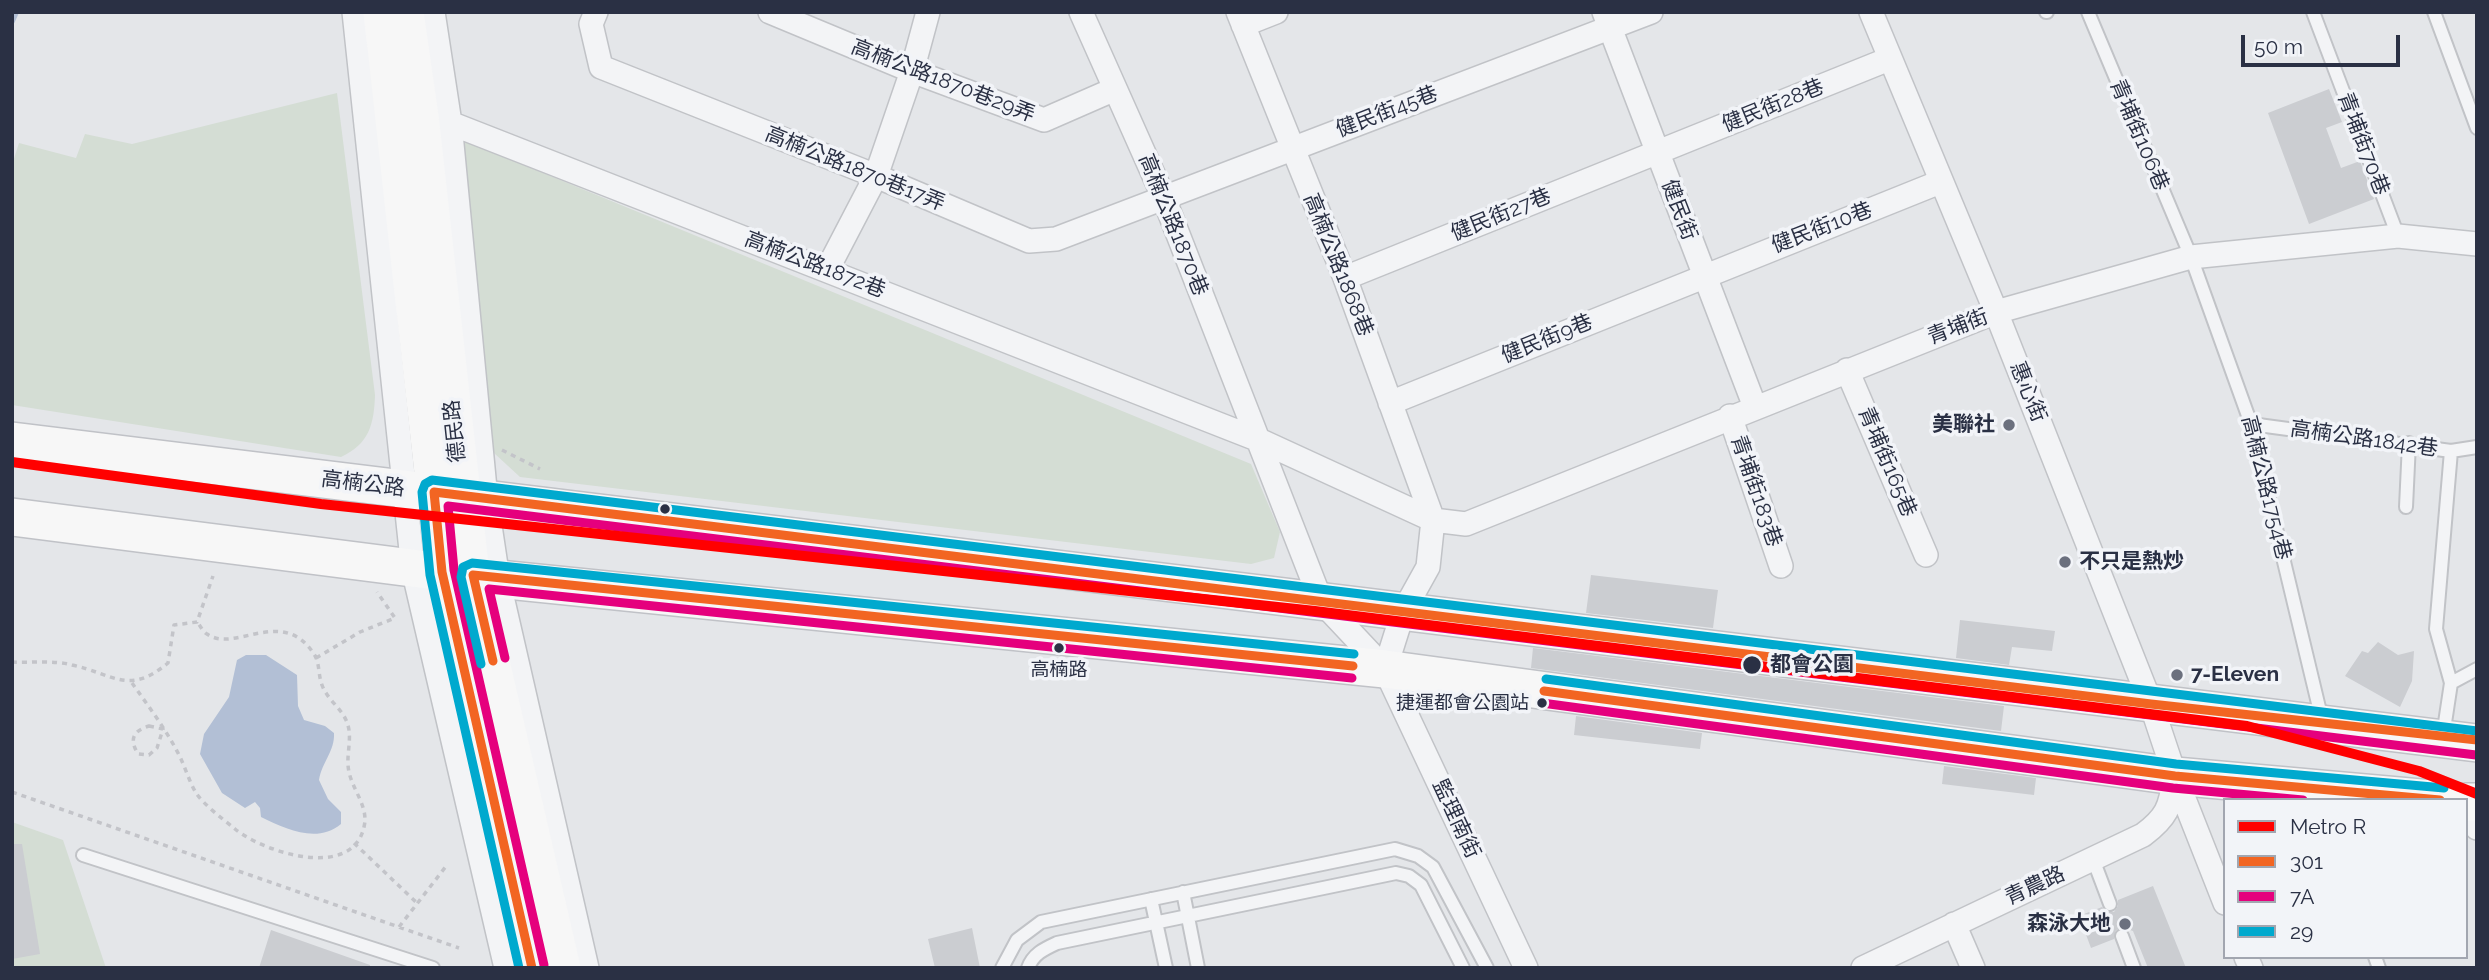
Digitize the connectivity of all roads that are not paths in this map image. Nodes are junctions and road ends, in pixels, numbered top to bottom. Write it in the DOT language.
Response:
graph roads {
  1 [pos="354,12"];
  2 [pos="380,12"];
  3 [pos="407,12"];
  4 [pos="433,12"];
  5 [pos="596,12"];
  6 [pos="770,12"];
  7 [pos="928,12"];
  8 [pos="1081,12"];
  9 [pos="1276,12"];
  10 [pos="1651,12"];
  11 [pos="1871,12"];
  12 [pos="2088,12"];
  13 [pos="2313,12"];
  14 [pos="2434,12"];
  15 [pos="1240,19"];
  16 [pos="1606,20"];
  17 [pos="1889,59"];
  18 [pos="912,71"];
  19 [pos="1115,89"];
  20 [pos="407,121"];
  21 [pos="2477,128"];
  22 [pos="1291,149"];
  23 [pos="1657,152"];
  24 [pos="876,176"];
  25 [pos="1940,182"];
  26 [pos="1163,196"];
  27 [pos="2398,236"];
  28 [pos="2477,244"];
  29 [pos="2191,257"];
  30 [pos="827,270"];
  31 [pos="1704,275"];
  32 [pos="1345,278"];
  33 [pos="1996,312"];
  34 [pos="1847,370"];
  35 [pos="1390,403"];
  36 [pos="1755,407"];
  37 [pos="1730,416"];
  38 [pos="2251,424"];
  39 [pos="1259,440"];
  40 [pos="12,441"];
  41 [pos="2409,443"];
  42 [pos="2477,447"];
  43 [pos="2451,451"];
  44 [pos="447,494"];
  45 [pos="2406,507"];
  46 [pos="12,517"];
  47 [pos="1433,520"];
  48 [pos="1466,524"];
  49 [pos="1926,555"];
  50 [pos="1781,566"];
  51 [pos="456,574"];
  52 [pos="1321,601"];
  53 [pos="1403,612"];
  54 [pos="2477,669"];
  55 [pos="1385,670"];
  56 [pos="2451,683"];
  57 [pos="2151,704"];
  58 [pos="2322,724"];
  59 [pos="2465,740"];
  60 [pos="2175,776"];
  61 [pos="2308,794"];
  62 [pos="2397,798"];
  63 [pos="2468,808"];
  64 [pos="2477,828"];
  65 [pos="83,855"];
  66 [pos="2093,859"];
  67 [pos="1183,892"];
  68 [pos="2223,897"];
  69 [pos="1151,899"];
  70 [pos="2109,904"];
  71 [pos="1187,915"];
  72 [pos="1156,922"];
  73 [pos="1954,924"];
  74 [pos="2122,936"];
  75 [pos="433,968"];
  76 [pos="506,968"];
  77 [pos="532,968"];
  78 [pos="564,968"];
  79 [pos="587,968"];
  80 [pos="1002,968"];
  81 [pos="1028,968"];
  82 [pos="1166,968"];
  83 [pos="1198,968"];
  84 [pos="1463,968"];
  85 [pos="1487,968"];
  86 [pos="1526,968"];
  87 [pos="1863,968"];
  88 [pos="1973,968"];
  89 [pos="2134,968"];
  1 -- 20 [label="street, 德民路"];
  2 -- 20 [label="street, 德民路"];
  3 -- 20 [label="street, 德民路"];
  4 -- 20 [label="street, 德民路"];
  5 -- 24 [label="street, 高楠公路1870巷17弄"];
  6 -- 18 [label="street, 高楠公路1870巷29弄"];
  7 -- 18 [label="street"];
  8 -- 19 [label="street, 高楠公路1870巷"];
  9 -- 15 [label="street"];
  10 -- 16 [label="street, 健民街45巷"];
  11 -- 17 [label="street, 惠心街"];
  12 -- 29 [label="lane, 青埔街106巷"];
  13 -- 27 [label="lane, 青埔街70巷"];
  14 -- 21 [label="lane"];
  15 -- 22 [label="street, 高楠公路1868巷"];
  16 -- 22 [label="street, 健民街45巷"];
  16 -- 23 [label="street, 健民街"];
  17 -- 23 [label="street, 健民街28巷"];
  17 -- 25 [label="street, 惠心街"];
  18 -- 19 [label="street, 高楠公路1870巷29弄"];
  18 -- 24 [label="street"];
  19 -- 26 [label="street, 高楠公路1870巷"];
  20 -- 30 [label="street, 高楠公路1872巷"];
  20 -- 44 [label="street, 德民路"];
  20 -- 44 [label="street, 德民路"];
  22 -- 26 [label="street, 健民街45巷"];
  22 -- 32 [label="street, 高楠公路1868巷"];
  23 -- 31 [label="street, 健民街"];
  23 -- 32 [label="street, 健民街27巷"];
  24 -- 26 [label="street, 高楠公路1870巷17弄"];
  24 -- 30 [label="street"];
  25 -- 31 [label="street, 健民街10巷"];
  25 -- 33 [label="street, 惠心街"];
  26 -- 39 [label="street, 高楠公路1870巷"];
  27 -- 28 [label="street, 青埔街"];
  27 -- 29 [label="street, 青埔街"];
  29 -- 33 [label="street, 青埔街"];
  29 -- 38 [label="lane, 高楠公路1754巷"];
  30 -- 39 [label="street, 高楠公路1872巷"];
  31 -- 35 [label="street, 健民街9巷"];
  31 -- 36 [label="street, 健民街"];
  32 -- 35 [label="street, 高楠公路1868巷"];
  33 -- 34 [label="street, 青埔街"];
  33 -- 57 [label="street, 惠心街"];
  34 -- 36 [label="street, 青埔街"];
  34 -- 49 [label="street, 青埔街165巷"];
  35 -- 47 [label="street, 高楠公路1868巷"];
  36 -- 37 [label="street, 青埔街"];
  37 -- 48 [label="street, 青埔街"];
  37 -- 50 [label="street, 青埔街183巷"];
  38 -- 41 [label="lane, 高楠公路1842巷"];
  38 -- 58 [label="lane, 高楠公路1754巷"];
  39 -- 47 [label="street, 高楠公路1872巷"];
  39 -- 52 [label="street, 高楠公路1870巷"];
  40 -- 44 [label="main road, 高楠公路"];
  41 -- 43 [label="lane, 高楠公路1842巷"];
  41 -- 45 [label="lane"];
  42 -- 43 [label="lane, 高楠公路1842巷"];
  43 -- 56 [label="lane"];
  44 -- 51 [label="street, 德民路"];
  44 -- 51 [label="street, 德民路"];
  44 -- 52 [label="main road, 高楠公路"];
  46 -- 51 [label="main road"];
  47 -- 48 [label="street, 高楠公路1872巷"];
  47 -- 53 [label="street"];
  51 -- 55 [label="main road"];
  51 -- 76 [label="street, 德民路"];
  51 -- 77 [label="street, 德民路"];
  51 -- 78 [label="street, 德民路"];
  51 -- 79 [label="street, 德民路"];
  52 -- 53 [label="main road, 高楠公路"];
  52 -- 55 [label="street, 監理南街"];
  53 -- 55 [label="street"];
  53 -- 57 [label="main road, 高楠公路"];
  54 -- 56 [label="lane"];
  55 -- 60 [label="main road"];
  55 -- 86 [label="street, 監理南街"];
  56 -- 59 [label="lane"];
  57 -- 58 [label="main road, 高楠公路"];
  57 -- 60 [label="street, 惠心街"];
  58 -- 59 [label="main road, 高楠公路"];
  60 -- 61 [label="main road"];
  60 -- 66 [label="street, 青農路"];
  60 -- 68 [label="street, 惠心街"];
  61 -- 62 [label="main road"];
  63 -- 64 [label="street"];
  65 -- 75 [label="lane"];
  66 -- 70 [label="lane"];
  66 -- 73 [label="street, 青農路"];
  67 -- 69 [label="lane"];
  67 -- 71 [label="lane"];
  67 -- 85 [label="lane"];
  69 -- 72 [label="lane"];
  69 -- 80 [label="lane"];
  71 -- 72 [label="lane"];
  71 -- 83 [label="lane"];
  71 -- 84 [label="lane"];
  72 -- 81 [label="lane"];
  72 -- 82 [label="lane"];
  73 -- 87 [label="street, 青農路"];
  73 -- 88 [label="street"];
  74 -- 89 [label="lane"];
}
